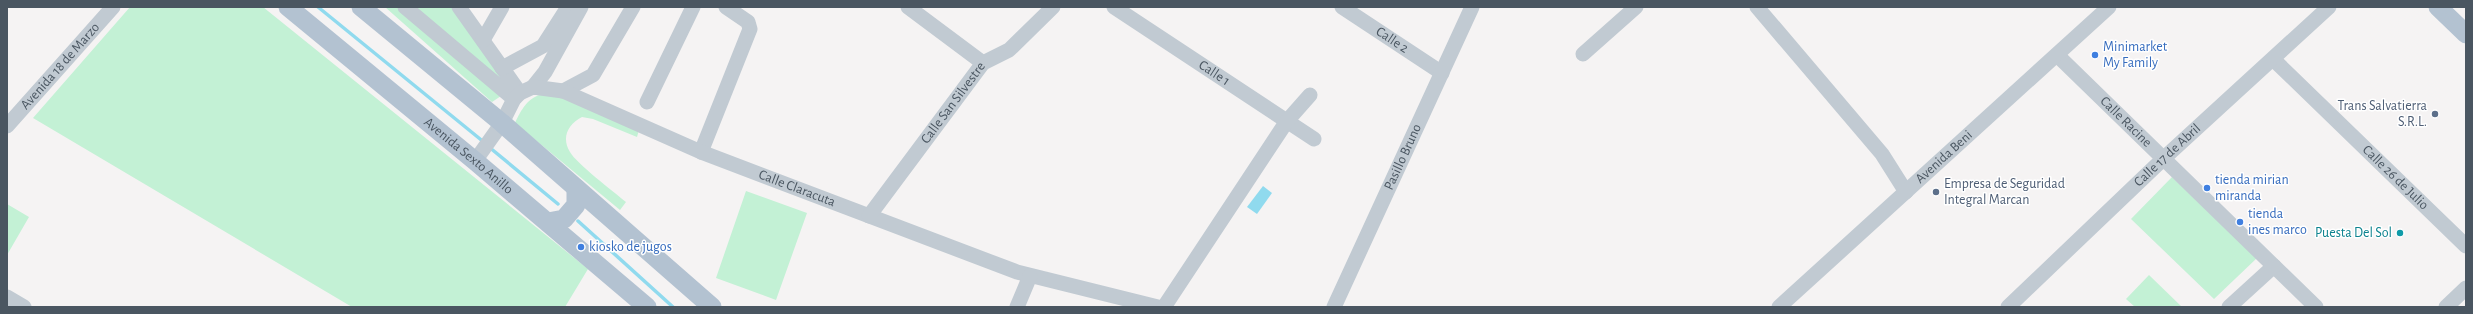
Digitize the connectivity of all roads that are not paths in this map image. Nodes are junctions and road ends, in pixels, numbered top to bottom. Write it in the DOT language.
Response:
graph roads {
  1 [pos="113,7"];
  2 [pos="288,7"];
  3 [pos="361,7"];
  4 [pos="405,7"];
  5 [pos="459,7"];
  6 [pos="502,7"];
  7 [pos="568,7"];
  8 [pos="581,7"];
  9 [pos="633,7"];
  10 [pos="693,7"];
  11 [pos="726,7"];
  12 [pos="908,7"];
  13 [pos="1053,7"];
  14 [pos="1114,7"];
  15 [pos="1342,7"];
  16 [pos="1472,7"];
  17 [pos="1636,7"];
  18 [pos="1757,7"];
  19 [pos="2110,7"];
  20 [pos="2329,7"];
  21 [pos="2438,7"];
  22 [pos="2466,34"];
  23 [pos="483,40"];
  24 [pos="1583,54"];
  25 [pos="2057,55"];
  26 [pos="2274,60"];
  27 [pos="983,63"];
  28 [pos="502,68"];
  29 [pos="1442,73"];
  30 [pos="563,91"];
  31 [pos="522,93"];
  32 [pos="1310,94"];
  33 [pos="647,102"];
  34 [pos="1287,121"];
  35 [pos="7,126"];
  36 [pos="499,127"];
  37 [pos="1314,139"];
  38 [pos="701,152"];
  39 [pos="480,154"];
  40 [pos="2163,159"];
  41 [pos="576,188"];
  42 [pos="1906,192"];
  43 [pos="602,211"];
  44 [pos="870,216"];
  45 [pos="548,222"];
  46 [pos="573,243"];
  47 [pos="2466,246"];
  48 [pos="2274,266"];
  49 [pos="1030,276"];
  50 [pos="2466,288"];
  51 [pos="7,297"];
  52 [pos="2017,304"];
  53 [pos="24,307"];
  54 [pos="647,307"];
  55 [pos="712,307"];
  56 [pos="1017,307"];
  57 [pos="1158,307"];
  58 [pos="1164,307"];
  59 [pos="1334,307"];
  60 [pos="1779,307"];
  61 [pos="2229,307"];
  62 [pos="2316,307"];
  63 [pos="2446,307"];
  1 -- 35 [label="street, Avenida 18 de Marzo"];
  2 -- 39 [label="main road, Avenida Sexto Anillo"];
  3 -- 36 [label="main road"];
  4 -- 31 [label="street"];
  5 -- 23 [label="street"];
  6 -- 23 [label="street"];
  7 -- 28 [label="street"];
  8 -- 31 [label="street"];
  9 -- 30 [label="street"];
  10 -- 33 [label="street"];
  11 -- 38 [label="street"];
  12 -- 27 [label="street"];
  13 -- 27 [label="street, Calle San Silvestre"];
  14 -- 34 [label="street, Calle 1"];
  15 -- 29 [label="street, Calle 2"];
  16 -- 29 [label="street, Pasillo Bruno"];
  17 -- 24 [label="street"];
  18 -- 42 [label="street"];
  19 -- 25 [label="street, Avenida Beni"];
  20 -- 26 [label="street, Calle 17 de Abril"];
  21 -- 22 [label="main road"];
  23 -- 28 [label="street"];
  25 -- 40 [label="street, Calle Racine"];
  25 -- 42 [label="street, Avenida Beni"];
  26 -- 40 [label="street, Calle 17 de Abril"];
  26 -- 47 [label="street, Calle 26 de Julio"];
  27 -- 44 [label="street, Calle San Silvestre"];
  28 -- 31 [label="street"];
  29 -- 59 [label="street, Pasillo Bruno"];
  30 -- 31 [label="street, Calle Claracuta"];
  30 -- 38 [label="street, Calle Claracuta"];
  31 -- 36 [label="street"];
  32 -- 34 [label="street"];
  34 -- 37 [label="street, Calle 1"];
  34 -- 58 [label="street"];
  36 -- 39 [label="street"];
  36 -- 41 [label="main road"];
  38 -- 44 [label="street, Calle Claracuta"];
  39 -- 45 [label="main road, Avenida Sexto Anillo"];
  40 -- 48 [label="street, Calle Racine"];
  40 -- 52 [label="street, Calle 17 de Abril"];
  41 -- 43 [label="main road"];
  41 -- 45 [label="main road"];
  42 -- 60 [label="street, Avenida Beni"];
  43 -- 46 [label="main road"];
  43 -- 55 [label="main road"];
  44 -- 49 [label="street, Calle Claracuta"];
  45 -- 46 [label="main road, Avenida Sexto Anillo"];
  46 -- 54 [label="main road, Avenida Sexto Anillo"];
  48 -- 61 [label="street"];
  48 -- 62 [label="street, Calle Racine"];
  49 -- 56 [label="street"];
  49 -- 57 [label="street, Calle Claracuta"];
  50 -- 63 [label="street"];
  51 -- 53 [label="street"];
}
